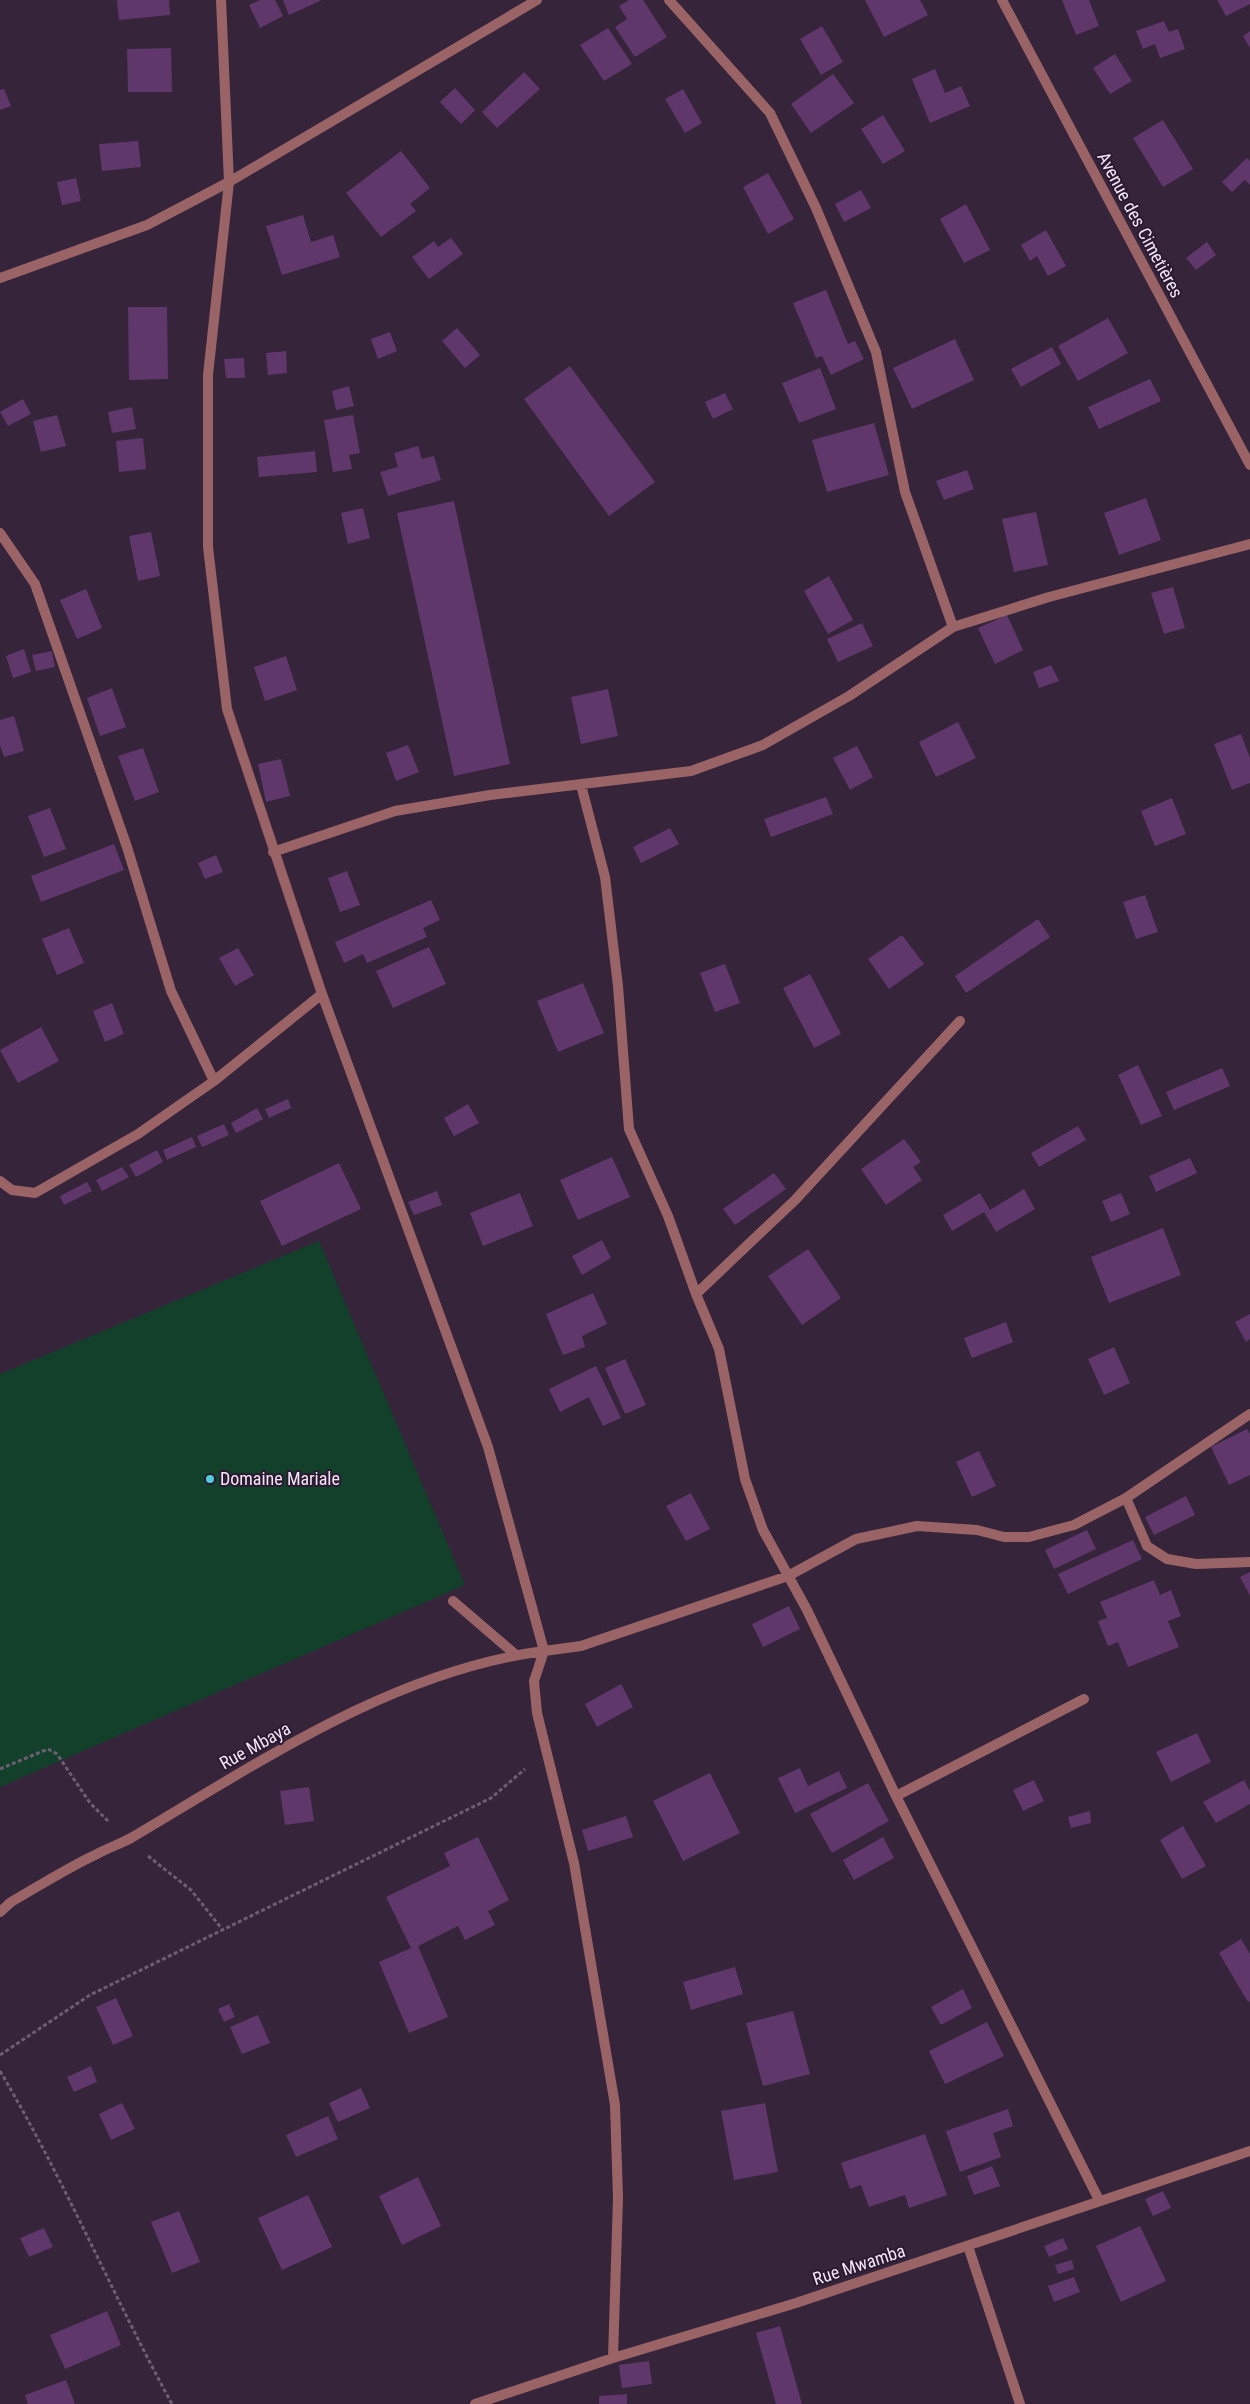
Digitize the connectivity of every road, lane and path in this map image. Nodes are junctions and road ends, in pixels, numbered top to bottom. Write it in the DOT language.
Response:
graph roads {
  1 [pos="221,0"];
  2 [pos="537,0"];
  3 [pos="669,0"];
  4 [pos="1002,0"];
  5 [pos="229,182"];
  6 [pos="0,278"];
  7 [pos="1250,464"];
  8 [pos="0,534"];
  9 [pos="1250,544"];
  10 [pos="953,627"];
  11 [pos="581,786"];
  12 [pos="273,852"];
  13 [pos="322,994"];
  14 [pos="960,1021"];
  15 [pos="214,1081"];
  16 [pos="0,1181"];
  17 [pos="696,1294"];
  18 [pos="1250,1414"];
  19 [pos="1126,1498"];
  20 [pos="1250,1562"];
  21 [pos="788,1576"];
  22 [pos="453,1601"];
  23 [pos="544,1651"];
  24 [pos="516,1655"];
  25 [pos="1084,1699"];
  26 [pos="548,1752"];
  27 [pos="896,1796"];
  28 [pos="0,1912"];
  29 [pos="0,2056"];
  30 [pos="0,2071"];
  31 [pos="1250,2151"];
  32 [pos="1099,2200"];
  33 [pos="968,2246"];
  34 [pos="613,2358"];
  35 [pos="172,2404"];
  36 [pos="475,2404"];
  37 [pos="1020,2404"];
  1 -- 5 [label="street"];
  2 -- 5 [label="street"];
  3 -- 10 [label="street"];
  4 -- 7 [label="street, Avenue des Cimetières"];
  5 -- 6 [label="street"];
  5 -- 12 [label="street"];
  8 -- 15 [label="street"];
  9 -- 10 [label="street"];
  10 -- 11 [label="street"];
  11 -- 12 [label="street"];
  11 -- 17 [label="street"];
  12 -- 13 [label="street"];
  13 -- 15 [label="street"];
  13 -- 23 [label="street"];
  14 -- 17 [label="street"];
  15 -- 16 [label="street"];
  17 -- 21 [label="street"];
  18 -- 19 [label="street, Rue Mbaya"];
  19 -- 20 [label="street"];
  19 -- 21 [label="street, Rue Mbaya"];
  21 -- 23 [label="street, Rue Mbaya"];
  21 -- 27 [label="street"];
  22 -- 24 [label="street"];
  23 -- 24 [label="street, Rue Mbaya"];
  23 -- 26 [label="street"];
  24 -- 28 [label="street, Rue Mbaya"];
  25 -- 27 [label="street"];
  26 -- 29 [label="path"];
  26 -- 34 [label="street"];
  27 -- 32 [label="street"];
  30 -- 35 [label="path"];
  31 -- 32 [label="street, Rue Mwamba"];
  32 -- 33 [label="street, Rue Mwamba"];
  33 -- 34 [label="street, Rue Mwamba"];
  33 -- 37 [label="street"];
  34 -- 36 [label="street, Rue Mwamba"];
}
